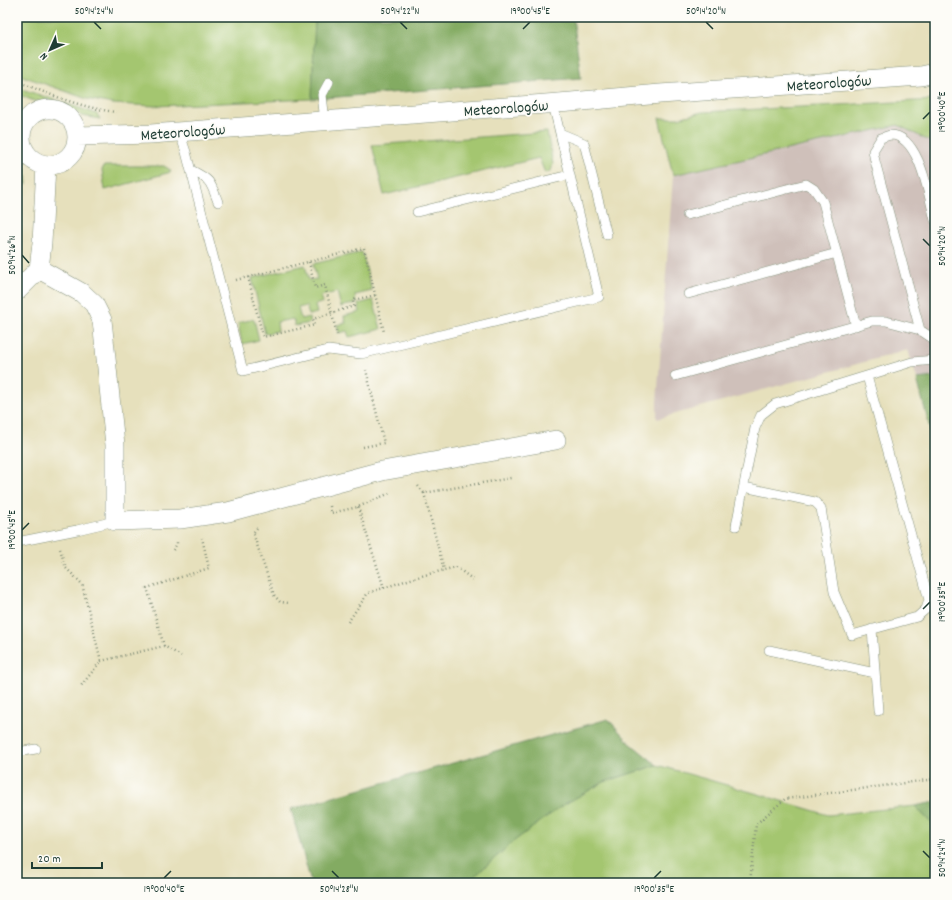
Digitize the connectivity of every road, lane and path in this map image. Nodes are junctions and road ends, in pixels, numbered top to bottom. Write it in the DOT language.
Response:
graph roads {
  1 [pos="935,73"];
  2 [pos="329,82"];
  3 [pos="553,104"];
  4 [pos="21,120"];
  5 [pos="325,120"];
  6 [pos="179,131"];
  7 [pos="560,132"];
  8 [pos="77,136"];
  9 [pos="46,165"];
  10 [pos="191,170"];
  11 [pos="570,175"];
  12 [pos="218,202"];
  13 [pos="417,212"];
  14 [pos="687,215"];
  15 [pos="935,220"];
  16 [pos="607,235"];
  17 [pos="837,253"];
  18 [pos="309,262"];
  19 [pos="39,269"];
  20 [pos="248,277"];
  21 [pos="220,284"];
  22 [pos="17,291"];
  23 [pos="688,294"];
  24 [pos="376,295"];
  25 [pos="332,313"];
  26 [pos="856,326"];
  27 [pos="384,330"];
  28 [pos="920,330"];
  29 [pos="376,332"];
  30 [pos="935,340"];
  31 [pos="339,341"];
  32 [pos="388,348"];
  33 [pos="361,354"];
  34 [pos="935,360"];
  35 [pos="675,376"];
  36 [pos="867,376"];
  37 [pos="556,440"];
  38 [pos="363,448"];
  39 [pos="744,487"];
  40 [pos="424,493"];
  41 [pos="358,507"];
  42 [pos="115,521"];
  43 [pos="260,524"];
  44 [pos="736,526"];
  45 [pos="200,531"];
  46 [pos="17,542"];
  47 [pos="60,547"];
  48 [pos="444,570"];
  49 [pos="475,581"];
  50 [pos="384,588"];
  51 [pos="289,603"];
  52 [pos="348,622"];
  53 [pos="872,629"];
  54 [pos="164,646"];
  55 [pos="770,650"];
  56 [pos="181,656"];
  57 [pos="101,661"];
  58 [pos="875,673"];
  59 [pos="80,687"];
  60 [pos="878,711"];
  61 [pos="36,749"];
  62 [pos="17,752"];
  63 [pos="935,779"];
  64 [pos="750,883"];
  1 -- 3 [label="street, Meteorologów"];
  2 -- 5 [label="lane"];
  3 -- 5 [label="street, Meteorologów"];
  3 -- 7 [label="lane"];
  4 -- 8 [label="street"];
  4 -- 9 [label="street"];
  5 -- 6 [label="street, Meteorologów"];
  6 -- 8 [label="street, Meteorologów"];
  6 -- 10 [label="lane"];
  7 -- 11 [label="lane"];
  7 -- 16 [label="lane"];
  8 -- 9 [label="street"];
  9 -- 19 [label="street"];
  10 -- 12 [label="lane"];
  10 -- 21 [label="lane"];
  11 -- 13 [label="lane"];
  11 -- 32 [label="lane"];
  14 -- 17 [label="lane"];
  15 -- 28 [label="lane"];
  17 -- 23 [label="lane"];
  17 -- 26 [label="lane"];
  18 -- 20 [label="path"];
  18 -- 24 [label="path"];
  18 -- 25 [label="path"];
  19 -- 22 [label="street"];
  19 -- 42 [label="street"];
  20 -- 21 [label="path"];
  20 -- 25 [label="path"];
  21 -- 33 [label="lane"];
  24 -- 25 [label="path"];
  24 -- 27 [label="path"];
  25 -- 31 [label="path"];
  26 -- 28 [label="lane"];
  26 -- 35 [label="lane"];
  27 -- 29 [label="path"];
  27 -- 32 [label="path"];
  28 -- 30 [label="lane"];
  32 -- 33 [label="lane"];
  33 -- 38 [label="path"];
  34 -- 36 [label="lane"];
  36 -- 39 [label="lane"];
  36 -- 53 [label="lane"];
  37 -- 42 [label="street"];
  39 -- 44 [label="lane"];
  39 -- 53 [label="lane"];
  40 -- 48 [label="path"];
  41 -- 50 [label="path"];
  42 -- 46 [label="lane"];
  43 -- 51 [label="path"];
  45 -- 54 [label="path"];
  47 -- 57 [label="path"];
  48 -- 49 [label="path"];
  48 -- 50 [label="path"];
  50 -- 52 [label="path"];
  53 -- 58 [label="lane"];
  54 -- 56 [label="path"];
  54 -- 57 [label="path"];
  55 -- 58 [label="lane"];
  57 -- 59 [label="path"];
  58 -- 60 [label="lane"];
  61 -- 62 [label="lane"];
  63 -- 64 [label="path"];
}
